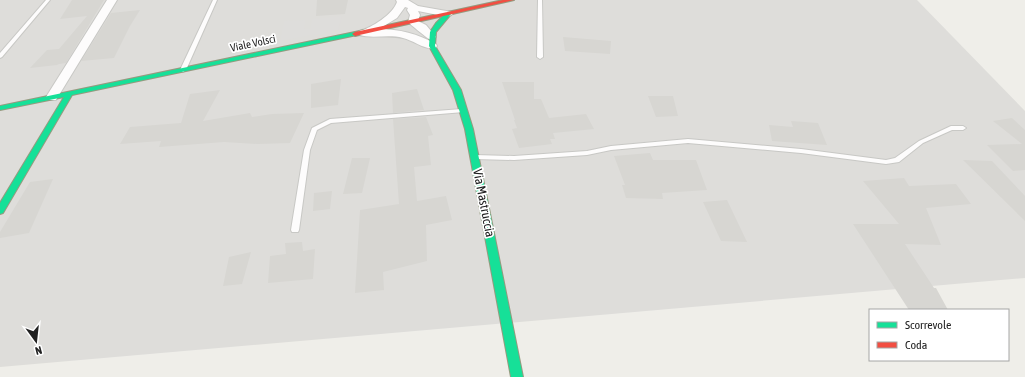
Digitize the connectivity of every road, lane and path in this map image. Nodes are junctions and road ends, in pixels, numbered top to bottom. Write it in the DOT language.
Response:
graph roads {
  1 [pos="48,0"];
  2 [pos="112,0"];
  3 [pos="215,0"];
  4 [pos="511,0"];
  5 [pos="540,0"];
  6 [pos="403,4"];
  7 [pos="448,14"];
  8 [pos="411,22"];
  9 [pos="362,33"];
  10 [pos="415,36"];
  11 [pos="432,41"];
  12 [pos="0,56"];
  13 [pos="540,57"];
  14 [pos="183,70"];
  15 [pos="69,94"];
  16 [pos="52,97"];
  17 [pos="0,108"];
  18 [pos="463,111"];
  19 [pos="963,128"];
  20 [pos="475,157"];
  21 [pos="0,211"];
  22 [pos="295,230"];
  23 [pos="517,377"];
  1 -- 12 [label="lane"];
  2 -- 16 [label="street"];
  3 -- 14 [label="lane"];
  4 -- 7 [label="street, Viale Volsci"];
  5 -- 13 [label="lane"];
  6 -- 7 [label="street"];
  6 -- 8 [label="street"];
  6 -- 9 [label="street"];
  7 -- 8 [label="street, Viale Volsci"];
  7 -- 11 [label="street"];
  8 -- 9 [label="street, Viale Volsci"];
  8 -- 10 [label="street"];
  8 -- 11 [label="street"];
  9 -- 10 [label="street"];
  9 -- 14 [label="street, Viale Volsci"];
  10 -- 11 [label="street"];
  11 -- 18 [label="street, Via Mastruccia"];
  14 -- 15 [label="street, Viale Volsci"];
  15 -- 16 [label="street, Viale Volsci"];
  15 -- 21 [label="street"];
  16 -- 17 [label="street, Viale Volsci"];
  18 -- 20 [label="street, Via Mastruccia"];
  18 -- 22 [label="lane"];
  19 -- 20 [label="lane"];
  20 -- 23 [label="street, Via Mastruccia"];
}
